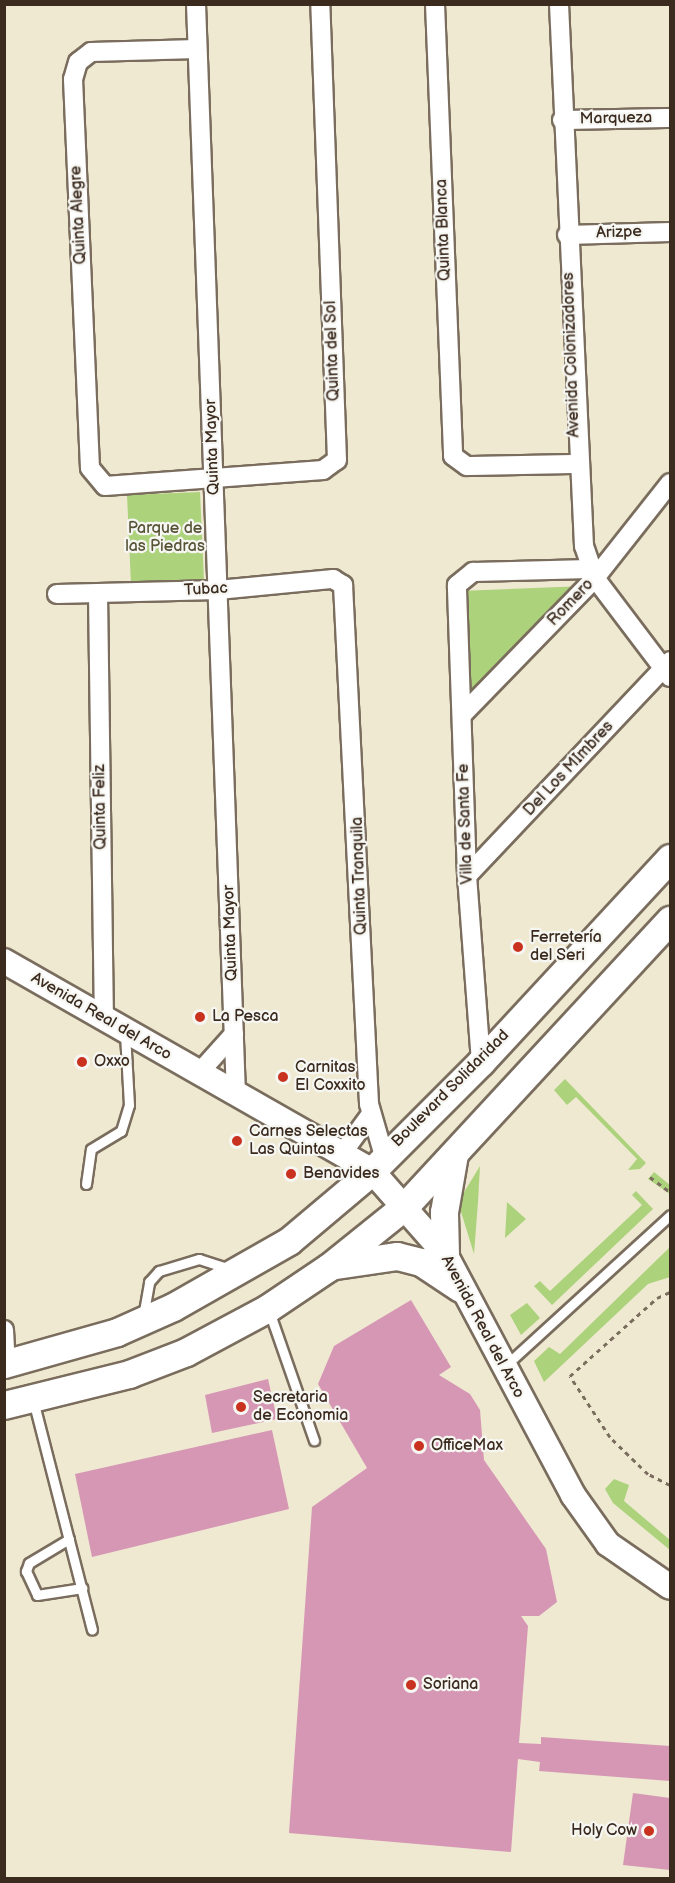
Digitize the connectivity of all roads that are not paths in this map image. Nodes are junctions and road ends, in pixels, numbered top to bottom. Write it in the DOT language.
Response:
graph roads {
  1 [pos="196,4"];
  2 [pos="320,4"];
  3 [pos="435,4"];
  4 [pos="559,4"];
  5 [pos="197,49"];
  6 [pos="670,118"];
  7 [pos="562,120"];
  8 [pos="670,231"];
  9 [pos="567,235"];
  10 [pos="576,464"];
  11 [pos="214,480"];
  12 [pos="670,483"];
  13 [pos="105,486"];
  14 [pos="593,574"];
  15 [pos="218,590"];
  16 [pos="57,594"];
  17 [pos="98,594"];
  18 [pos="348,594"];
  19 [pos="668,669"];
  20 [pos="462,714"];
  21 [pos="670,858"];
  22 [pos="467,876"];
  23 [pos="670,920"];
  24 [pos="4,961"];
  25 [pos="104,1019"];
  26 [pos="125,1031"];
  27 [pos="234,1034"];
  28 [pos="481,1062"];
  29 [pos="198,1074"];
  30 [pos="237,1096"];
  31 [pos="371,1114"];
  32 [pos="454,1153"];
  33 [pos="341,1155"];
  34 [pos="378,1163"];
  35 [pos="86,1184"];
  36 [pos="405,1206"];
  37 [pos="670,1215"];
  38 [pos="445,1254"];
  39 [pos="328,1267"];
  40 [pos="237,1272"];
  41 [pos="460,1288"];
  42 [pos="268,1308"];
  43 [pos="142,1321"];
  44 [pos="4,1330"];
  45 [pos="5,1364"];
  46 [pos="504,1367"];
  47 [pos="33,1398"];
  48 [pos="4,1405"];
  49 [pos="314,1440"];
  50 [pos="69,1539"];
  51 [pos="670,1587"];
  52 [pos="82,1588"];
  53 [pos="93,1630"];
  1 -- 5 [label="street, Quinta Mayor"];
  2 -- 11 [label="street, Quinta del Sol"];
  3 -- 10 [label="street, Quinta Blanca"];
  4 -- 7 [label="street, Avenida Colonizadores"];
  5 -- 11 [label="street, Quinta Mayor"];
  5 -- 13 [label="street, Quinta Alegre"];
  6 -- 7 [label="street, Marqueza"];
  7 -- 9 [label="street, Avenida Colonizadores"];
  8 -- 9 [label="street, Arizpe"];
  9 -- 10 [label="street, Avenida Colonizadores"];
  10 -- 14 [label="street, Avenida Colonizadores"];
  11 -- 13 [label="street, Quinta del Sol"];
  11 -- 15 [label="street, Quinta Mayor"];
  12 -- 14 [label="street, Romero"];
  14 -- 19 [label="street, Avenida Colonizadores"];
  14 -- 20 [label="street, Romero"];
  14 -- 20 [label="street, Villa de Santa Fe"];
  15 -- 17 [label="street, Tubac"];
  15 -- 18 [label="street, Tubac"];
  15 -- 27 [label="street, Quinta Mayor"];
  16 -- 17 [label="street, Tubac"];
  17 -- 25 [label="street, Quinta Feliz"];
  18 -- 31 [label="street, Quinta Tranquila"];
  19 -- 22 [label="street, Del Los MImbres"];
  20 -- 22 [label="street, Villa de Santa Fe"];
  21 -- 28 [label="main road, Boulevard Solidaridad"];
  22 -- 28 [label="street, Villa de Santa Fe"];
  23 -- 32 [label="main road"];
  24 -- 25 [label="street, Avenida Real del Arco"];
  25 -- 26 [label="street, Avenida Real del Arco"];
  26 -- 29 [label="street, Avenida Real del Arco"];
  26 -- 35 [label="lane"];
  27 -- 29 [label="street"];
  27 -- 30 [label="street, Quinta Mayor"];
  28 -- 34 [label="main road, Boulevard Solidaridad"];
  29 -- 30 [label="street, Avenida Real del Arco"];
  30 -- 33 [label="street, Avenida Real del Arco"];
  31 -- 33 [label="street"];
  31 -- 34 [label="street, Quinta Tranquila"];
  32 -- 36 [label="main road"];
  32 -- 38 [label="main road"];
  33 -- 34 [label="street, Avenida Real del Arco"];
  34 -- 36 [label="street, Avenida Real del Arco"];
  34 -- 40 [label="main road, Boulevard Solidaridad"];
  36 -- 38 [label="street, Avenida Real del Arco"];
  36 -- 39 [label="main road"];
  37 -- 46 [label="lane"];
  38 -- 41 [label="street, Avenida Real del Arco"];
  39 -- 41 [label="main road"];
  39 -- 42 [label="main road"];
  40 -- 43 [label="main road, Boulevard Solidaridad"];
  40 -- 43 [label="lane"];
  41 -- 46 [label="street, Avenida Real del Arco"];
  42 -- 47 [label="main road"];
  42 -- 49 [label="lane"];
  43 -- 45 [label="main road, Boulevard Solidaridad"];
  44 -- 45 [label="street"];
  46 -- 51 [label="street, Avenida Real del Arco"];
  47 -- 48 [label="main road"];
  47 -- 50 [label="lane"];
  50 -- 52 [label="lane"];
  50 -- 52 [label="lane"];
  52 -- 53 [label="lane"];
}
